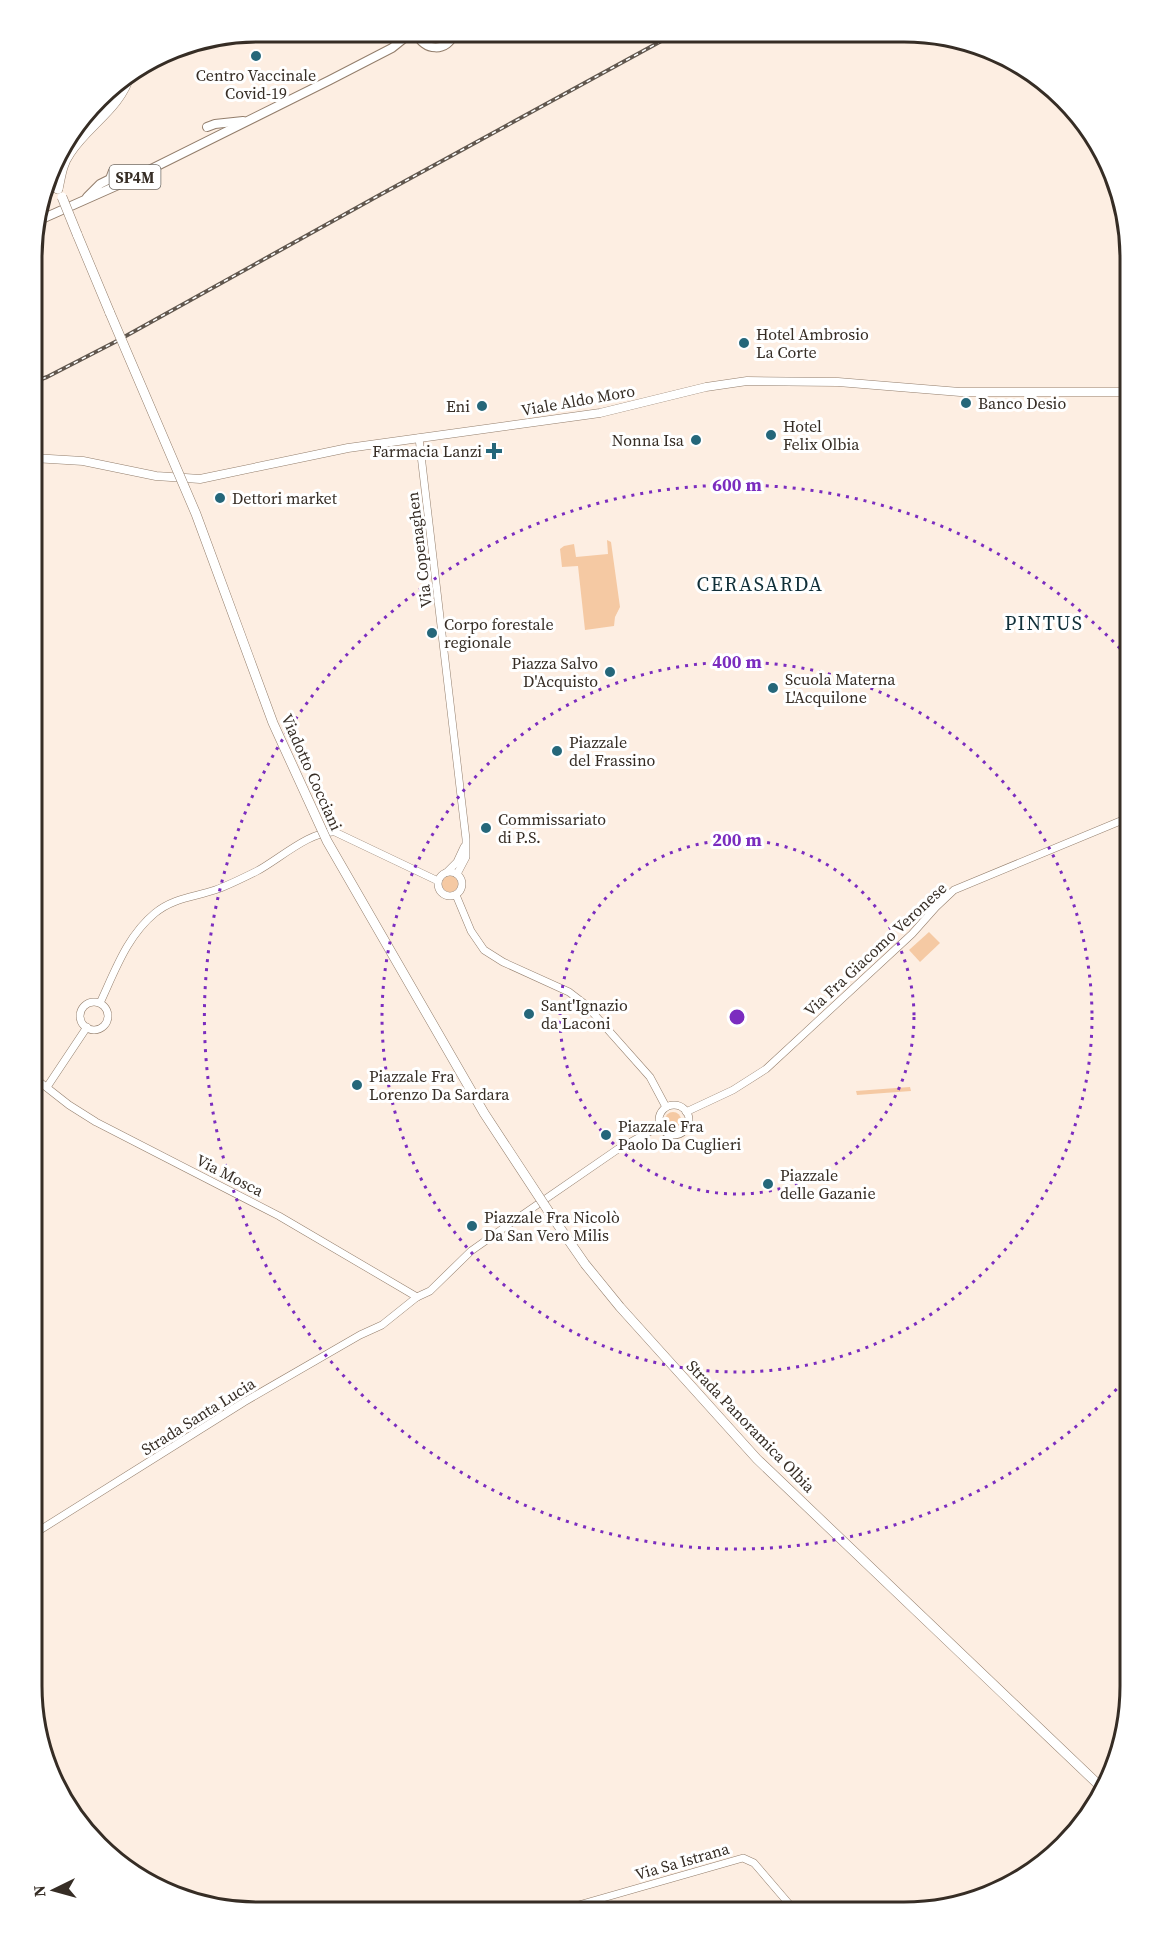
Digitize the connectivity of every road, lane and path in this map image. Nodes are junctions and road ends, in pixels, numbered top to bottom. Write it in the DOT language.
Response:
graph roads {
  1 [pos="400,42"];
  2 [pos="422,42"];
  3 [pos="448,42"];
  4 [pos="424,44"];
  5 [pos="392,48"];
  6 [pos="125,89"];
  7 [pos="100,111"];
  8 [pos="250,120"];
  9 [pos="207,127"];
  10 [pos="113,171"];
  11 [pos="55,182"];
  12 [pos="60,193"];
  13 [pos="83,202"];
  14 [pos="46,218"];
  15 [pos="1120,392"];
  16 [pos="419,438"];
  17 [pos="42,459"];
  18 [pos="1120,821"];
  19 [pos="466,838"];
  20 [pos="447,872"];
  21 [pos="457,874"];
  22 [pos="438,881"];
  23 [pos="456,895"];
  24 [pos="100,1003"];
  25 [pos="87,1027"];
  26 [pos="42,1084"];
  27 [pos="47,1088"];
  28 [pos="666,1107"];
  29 [pos="686,1112"];
  30 [pos="660,1126"];
  31 [pos="549,1212"];
  32 [pos="417,1298"];
  33 [pos="42,1529"];
  34 [pos="1097,1783"];
  35 [pos="586,1902"];
  36 [pos="787,1902"];
  1 -- 5 [label="main road, SP4M"];
  2 -- 4 [label="main road, SP4M"];
  3 -- 4 [label="main road, SP4M"];
  4 -- 5 [label="main road, SP4M"];
  5 -- 8 [label="main road, SP4M"];
  6 -- 7 [label="highway"];
  6 -- 12 [label="highway"];
  8 -- 9 [label="main road"];
  8 -- 13 [label="main road, SP4M"];
  10 -- 13 [label="main road"];
  11 -- 12 [label="highway"];
  12 -- 31 [label="highway, Viadotto Cocciani, bridge"];
  13 -- 14 [label="main road, SP4M"];
  15 -- 16 [label="main road, Viale Aldo Moro"];
  16 -- 17 [label="main road, Viale Aldo Moro"];
  16 -- 19 [label="street, Via Copenaghen"];
  18 -- 29 [label="street, Via Fra Giacomo Veronese"];
  19 -- 20 [label="street"];
  19 -- 21 [label="street, Via Copenaghen"];
  20 -- 21 [label="street"];
  20 -- 22 [label="street"];
  21 -- 23 [label="street"];
  22 -- 23 [label="street"];
  22 -- 24 [label="street"];
  23 -- 28 [label="street"];
  24 -- 25 [label="street"];
  24 -- 25 [label="street"];
  25 -- 27 [label="street"];
  26 -- 27 [label="street, Via Mosca"];
  27 -- 32 [label="street, Via Mosca"];
  28 -- 29 [label="street"];
  28 -- 30 [label="street"];
  29 -- 30 [label="street"];
  30 -- 32 [label="street"];
  31 -- 34 [label="highway, Strada Panoramica Olbia"];
  32 -- 33 [label="street, Strada Santa Lucia"];
  35 -- 36 [label="street, Via Sa Istrana"];
}
